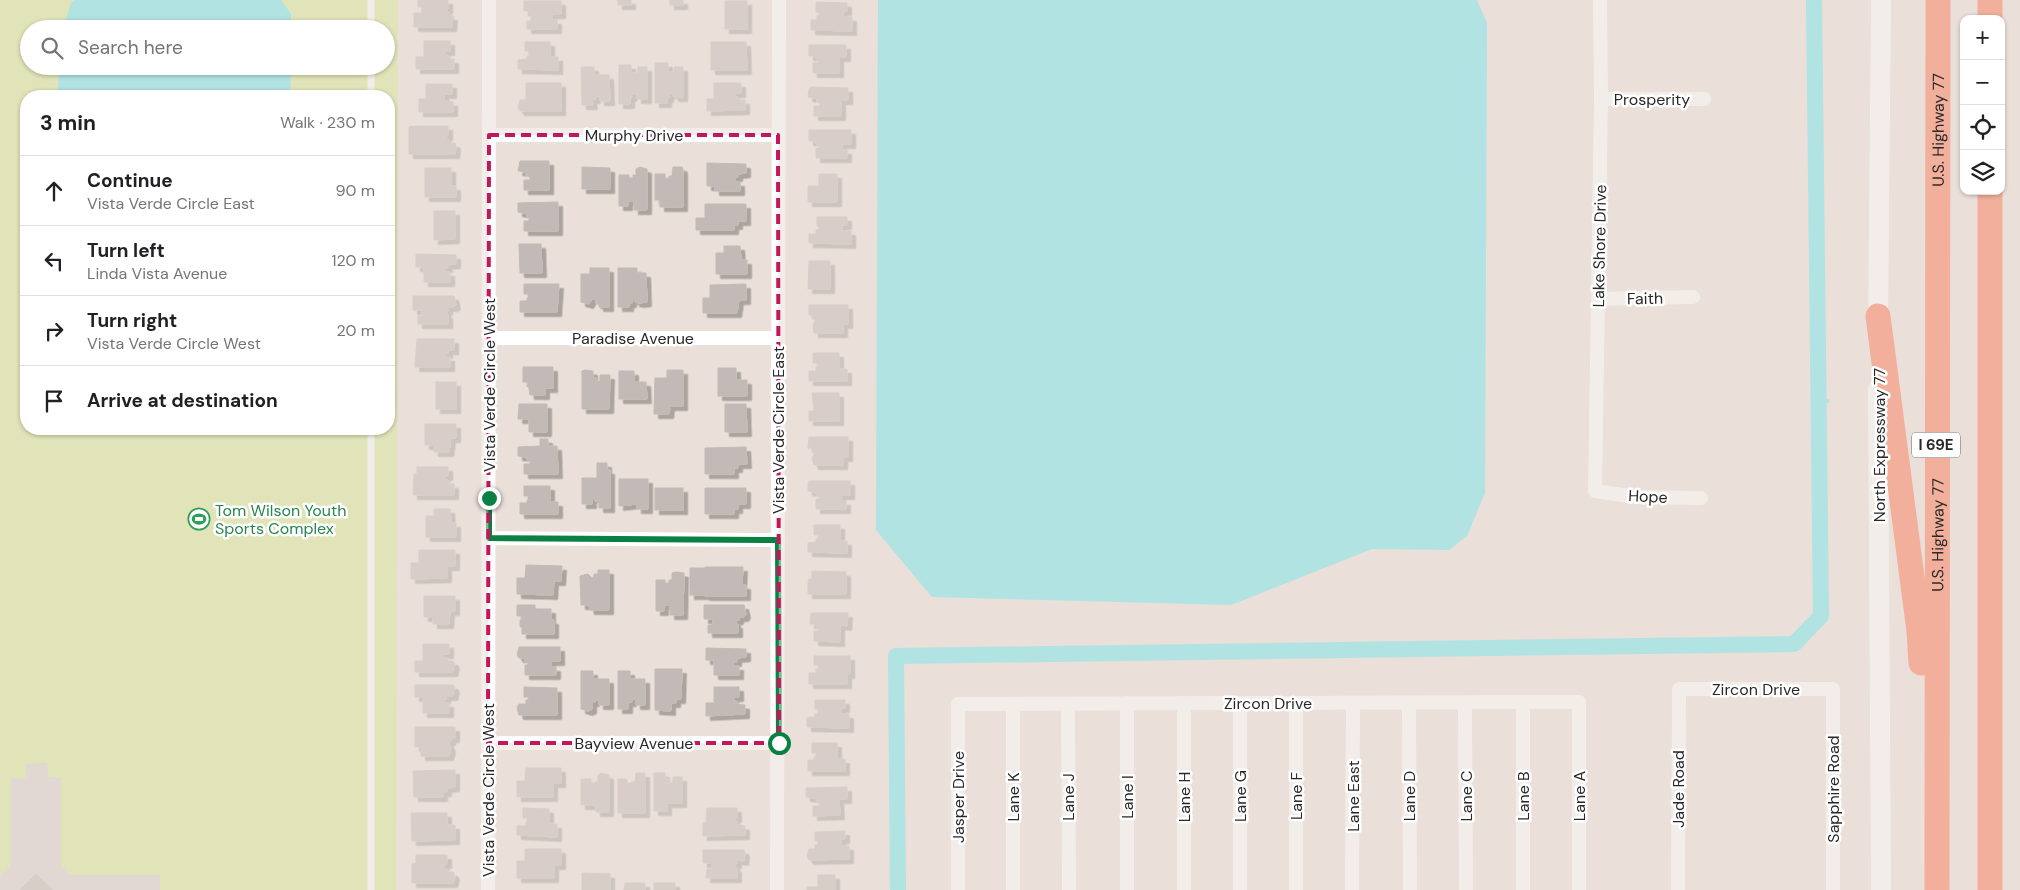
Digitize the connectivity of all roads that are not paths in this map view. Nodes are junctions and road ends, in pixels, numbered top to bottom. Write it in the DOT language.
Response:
graph roads {
  1 [pos="371,0"];
  2 [pos="489,0"];
  3 [pos="779,0"];
  4 [pos="1600,0"];
  5 [pos="1881,0"];
  6 [pos="1938,0"];
  7 [pos="1990,0"];
  8 [pos="1990,15"];
  9 [pos="371,20"];
  10 [pos="371,75"];
  11 [pos="371,90"];
  12 [pos="1601,99"];
  13 [pos="1704,99"];
  14 [pos="489,135"];
  15 [pos="778,135"];
  16 [pos="1990,195"];
  17 [pos="1693,297"];
  18 [pos="1598,299"];
  19 [pos="1878,316"];
  20 [pos="489,338"];
  21 [pos="778,338"];
  22 [pos="371,435"];
  23 [pos="1595,491"];
  24 [pos="1701,498"];
  25 [pos="489,538"];
  26 [pos="778,540"];
  27 [pos="1678,689"];
  28 [pos="1834,689"];
  29 [pos="1523,702"];
  30 [pos="1579,702"];
  31 [pos="1128,703"];
  32 [pos="1184,703"];
  33 [pos="1240,703"];
  34 [pos="1296,703"];
  35 [pos="1353,703"];
  36 [pos="1409,703"];
  37 [pos="1466,703"];
  38 [pos="958,704"];
  39 [pos="1013,704"];
  40 [pos="1068,704"];
  41 [pos="488,743"];
  42 [pos="779,743"];
  43 [pos="371,890"];
  44 [pos="488,890"];
  45 [pos="777,890"];
  46 [pos="958,890"];
  47 [pos="1013,890"];
  48 [pos="1069,890"];
  49 [pos="1127,890"];
  50 [pos="1184,890"];
  51 [pos="1240,890"];
  52 [pos="1296,890"];
  53 [pos="1352,890"];
  54 [pos="1410,890"];
  55 [pos="1466,890"];
  56 [pos="1523,890"];
  57 [pos="1580,890"];
  58 [pos="1678,890"];
  59 [pos="1833,890"];
  60 [pos="1881,890"];
  61 [pos="1935,890"];
  62 [pos="1990,890"];
  1 -- 9 [label="lane"];
  2 -- 14 [label="street, Vista Verde Circle West"];
  3 -- 15 [label="street, Vista Verde Circle East"];
  4 -- 12 [label="street, Lake Shore Drive"];
  5 -- 19 [label="main road, North Expressway 77"];
  6 -- 61 [label="highway, U.S. Highway 77 / I 69E"];
  7 -- 8 [label="highway"];
  10 -- 11 [label="lane"];
  12 -- 13 [label="street, Prosperity"];
  12 -- 18 [label="street, Lake Shore Drive"];
  14 -- 15 [label="street, Murphy Drive"];
  14 -- 20 [label="street, Vista Verde Circle West"];
  15 -- 21 [label="street, Vista Verde Circle East"];
  16 -- 62 [label="highway"];
  17 -- 18 [label="street, Faith"];
  18 -- 23 [label="street, Lake Shore Drive"];
  19 -- 60 [label="main road, North Expressway 77"];
  19 -- 61 [label="highway"];
  20 -- 21 [label="street, Paradise Avenue"];
  20 -- 25 [label="street, Vista Verde Circle West"];
  21 -- 26 [label="street, Vista Verde Circle East"];
  22 -- 43 [label="lane"];
  23 -- 24 [label="street, Hope"];
  25 -- 26 [label="street"];
  25 -- 41 [label="street, Vista Verde Circle West"];
  26 -- 42 [label="street, Vista Verde Circle East"];
  27 -- 28 [label="street, Zircon Drive"];
  27 -- 58 [label="street, Jade Road"];
  28 -- 59 [label="street, Sapphire Road"];
  29 -- 30 [label="street, Zircon Drive"];
  29 -- 37 [label="street, Zircon Drive"];
  29 -- 56 [label="street, Lane B"];
  30 -- 57 [label="street, Lane A"];
  31 -- 32 [label="street, Zircon Drive"];
  31 -- 40 [label="street, Zircon Drive"];
  31 -- 49 [label="street, Lane I"];
  32 -- 33 [label="street, Zircon Drive"];
  32 -- 50 [label="street, Lane H"];
  33 -- 34 [label="street, Zircon Drive"];
  33 -- 51 [label="street, Lane G"];
  34 -- 35 [label="street, Zircon Drive"];
  34 -- 52 [label="street, Lane F"];
  35 -- 36 [label="street, Zircon Drive"];
  35 -- 53 [label="street, Lane East"];
  36 -- 37 [label="street, Zircon Drive"];
  36 -- 54 [label="street, Lane D"];
  37 -- 55 [label="street, Lane C"];
  38 -- 39 [label="street, Zircon Drive"];
  38 -- 46 [label="street, Jasper Drive"];
  39 -- 40 [label="street, Zircon Drive"];
  39 -- 47 [label="street, Lane K"];
  40 -- 48 [label="street, Lane J"];
  41 -- 42 [label="street, Bayview Avenue"];
  41 -- 44 [label="street, Vista Verde Circle West"];
  42 -- 45 [label="street, Vista Verde Circle East"];
}
